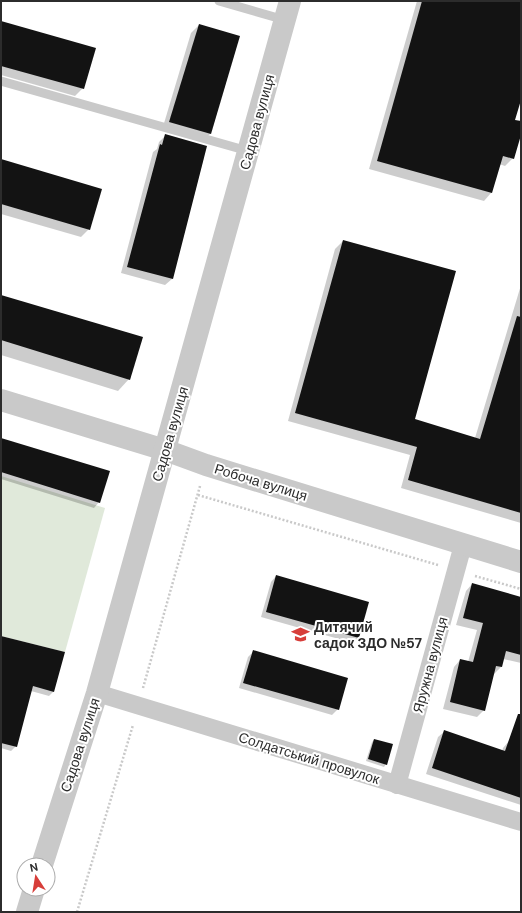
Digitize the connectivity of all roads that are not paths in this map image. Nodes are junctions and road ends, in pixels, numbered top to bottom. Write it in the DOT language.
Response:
graph roads {
  1 [pos="219,1"];
  2 [pos="288,10"];
  3 [pos="1,81"];
  4 [pos="249,152"];
  5 [pos="1,400"];
  6 [pos="165,450"];
  7 [pos="463,545"];
  8 [pos="521,562"];
  9 [pos="97,693"];
  10 [pos="397,785"];
  11 [pos="521,822"];
  12 [pos="45,857"];
  13 [pos="32,897"];
  14 [pos="27,912"];
  1 -- 2 [label="lane"];
  2 -- 4 [label="street, Садова вулиця"];
  3 -- 4 [label="lane"];
  4 -- 6 [label="street, Садова вулиця"];
  5 -- 6 [label="street, Робоча вулиця"];
  6 -- 7 [label="street, Робоча вулиця"];
  6 -- 9 [label="street, Садова вулиця"];
  7 -- 8 [label="street, Робоча вулиця"];
  7 -- 10 [label="street, Яружна вулиця"];
  9 -- 10 [label="street, Солдатський провулок"];
  9 -- 12 [label="street, Садова вулиця"];
  10 -- 11 [label="street, Солдатський провулок"];
  13 -- 14 [label="street"];
}
